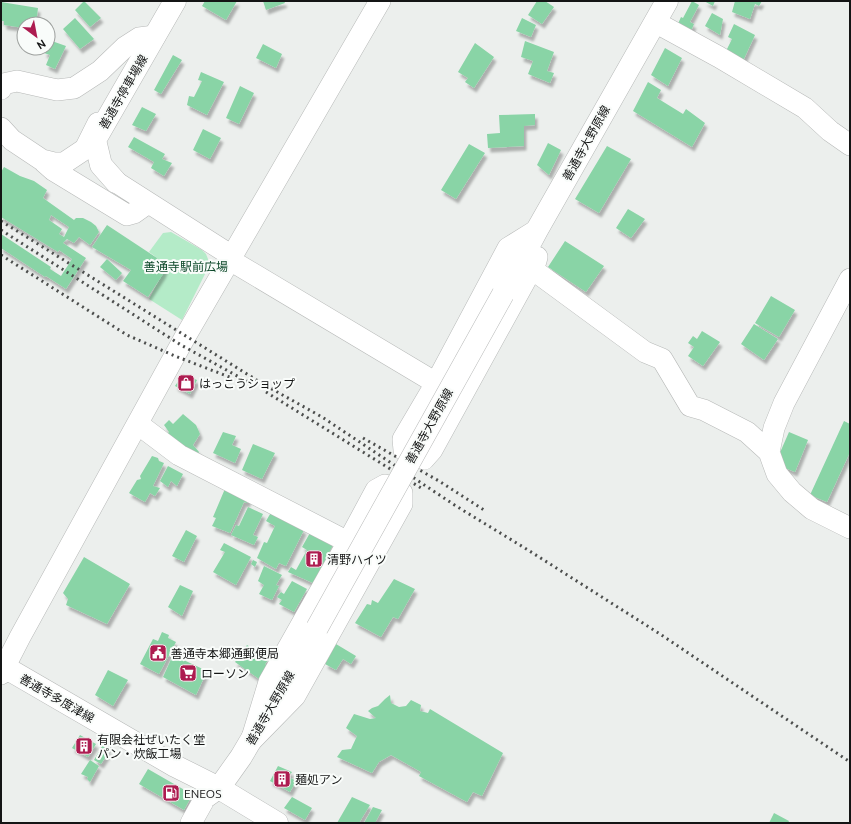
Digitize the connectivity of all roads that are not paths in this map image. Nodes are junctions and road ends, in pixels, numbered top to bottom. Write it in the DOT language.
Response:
graph roads {
  1 [pos="175,1"];
  2 [pos="380,1"];
  3 [pos="667,1"];
  4 [pos="655,22"];
  5 [pos="155,36"];
  6 [pos="111,60"];
  7 [pos="133,74"];
  8 [pos="2,85"];
  9 [pos="109,116"];
  10 [pos="1,128"];
  11 [pos="850,145"];
  12 [pos="42,160"];
  13 [pos="116,182"];
  14 [pos="148,203"];
  15 [pos="537,230"];
  16 [pos="231,258"];
  17 [pos="532,268"];
  18 [pos="850,279"];
  19 [pos="436,383"];
  20 [pos="138,424"];
  21 [pos="769,452"];
  22 [pos="850,528"];
  23 [pos="348,542"];
  24 [pos="2,669"];
  25 [pos="251,741"];
  26 [pos="218,788"];
  27 [pos="191,823"];
  28 [pos="277,823"];
  1 -- 5 [label="main road, 善通寺停車場線"];
  2 -- 16 [label="street"];
  3 -- 4 [label="main road, 善通寺大野原線"];
  4 -- 11 [label="street"];
  4 -- 15 [label="main road, 善通寺大野原線"];
  5 -- 6 [label="street"];
  5 -- 7 [label="main road, 善通寺停車場線"];
  6 -- 7 [label="street"];
  6 -- 8 [label="street"];
  7 -- 9 [label="main road, 善通寺停車場線"];
  9 -- 12 [label="street"];
  9 -- 13 [label="main road, 善通寺停車場線"];
  10 -- 12 [label="street"];
  12 -- 14 [label="street"];
  13 -- 14 [label="street"];
  14 -- 16 [label="street"];
  15 -- 17 [label="street"];
  15 -- 19 [label="street"];
  15 -- 25 [label="main road, 善通寺大野原線, bridge"];
  16 -- 19 [label="street"];
  16 -- 20 [label="street"];
  17 -- 19 [label="street"];
  17 -- 21 [label="street"];
  18 -- 21 [label="street"];
  20 -- 23 [label="street"];
  20 -- 24 [label="street"];
  21 -- 22 [label="street"];
  23 -- 25 [label="street"];
  23 -- 25 [label="street"];
  24 -- 26 [label="main road, 善通寺多度津線"];
  25 -- 26 [label="main road, 善通寺大野原線"];
  26 -- 27 [label="street"];
  26 -- 28 [label="main road"];
}
